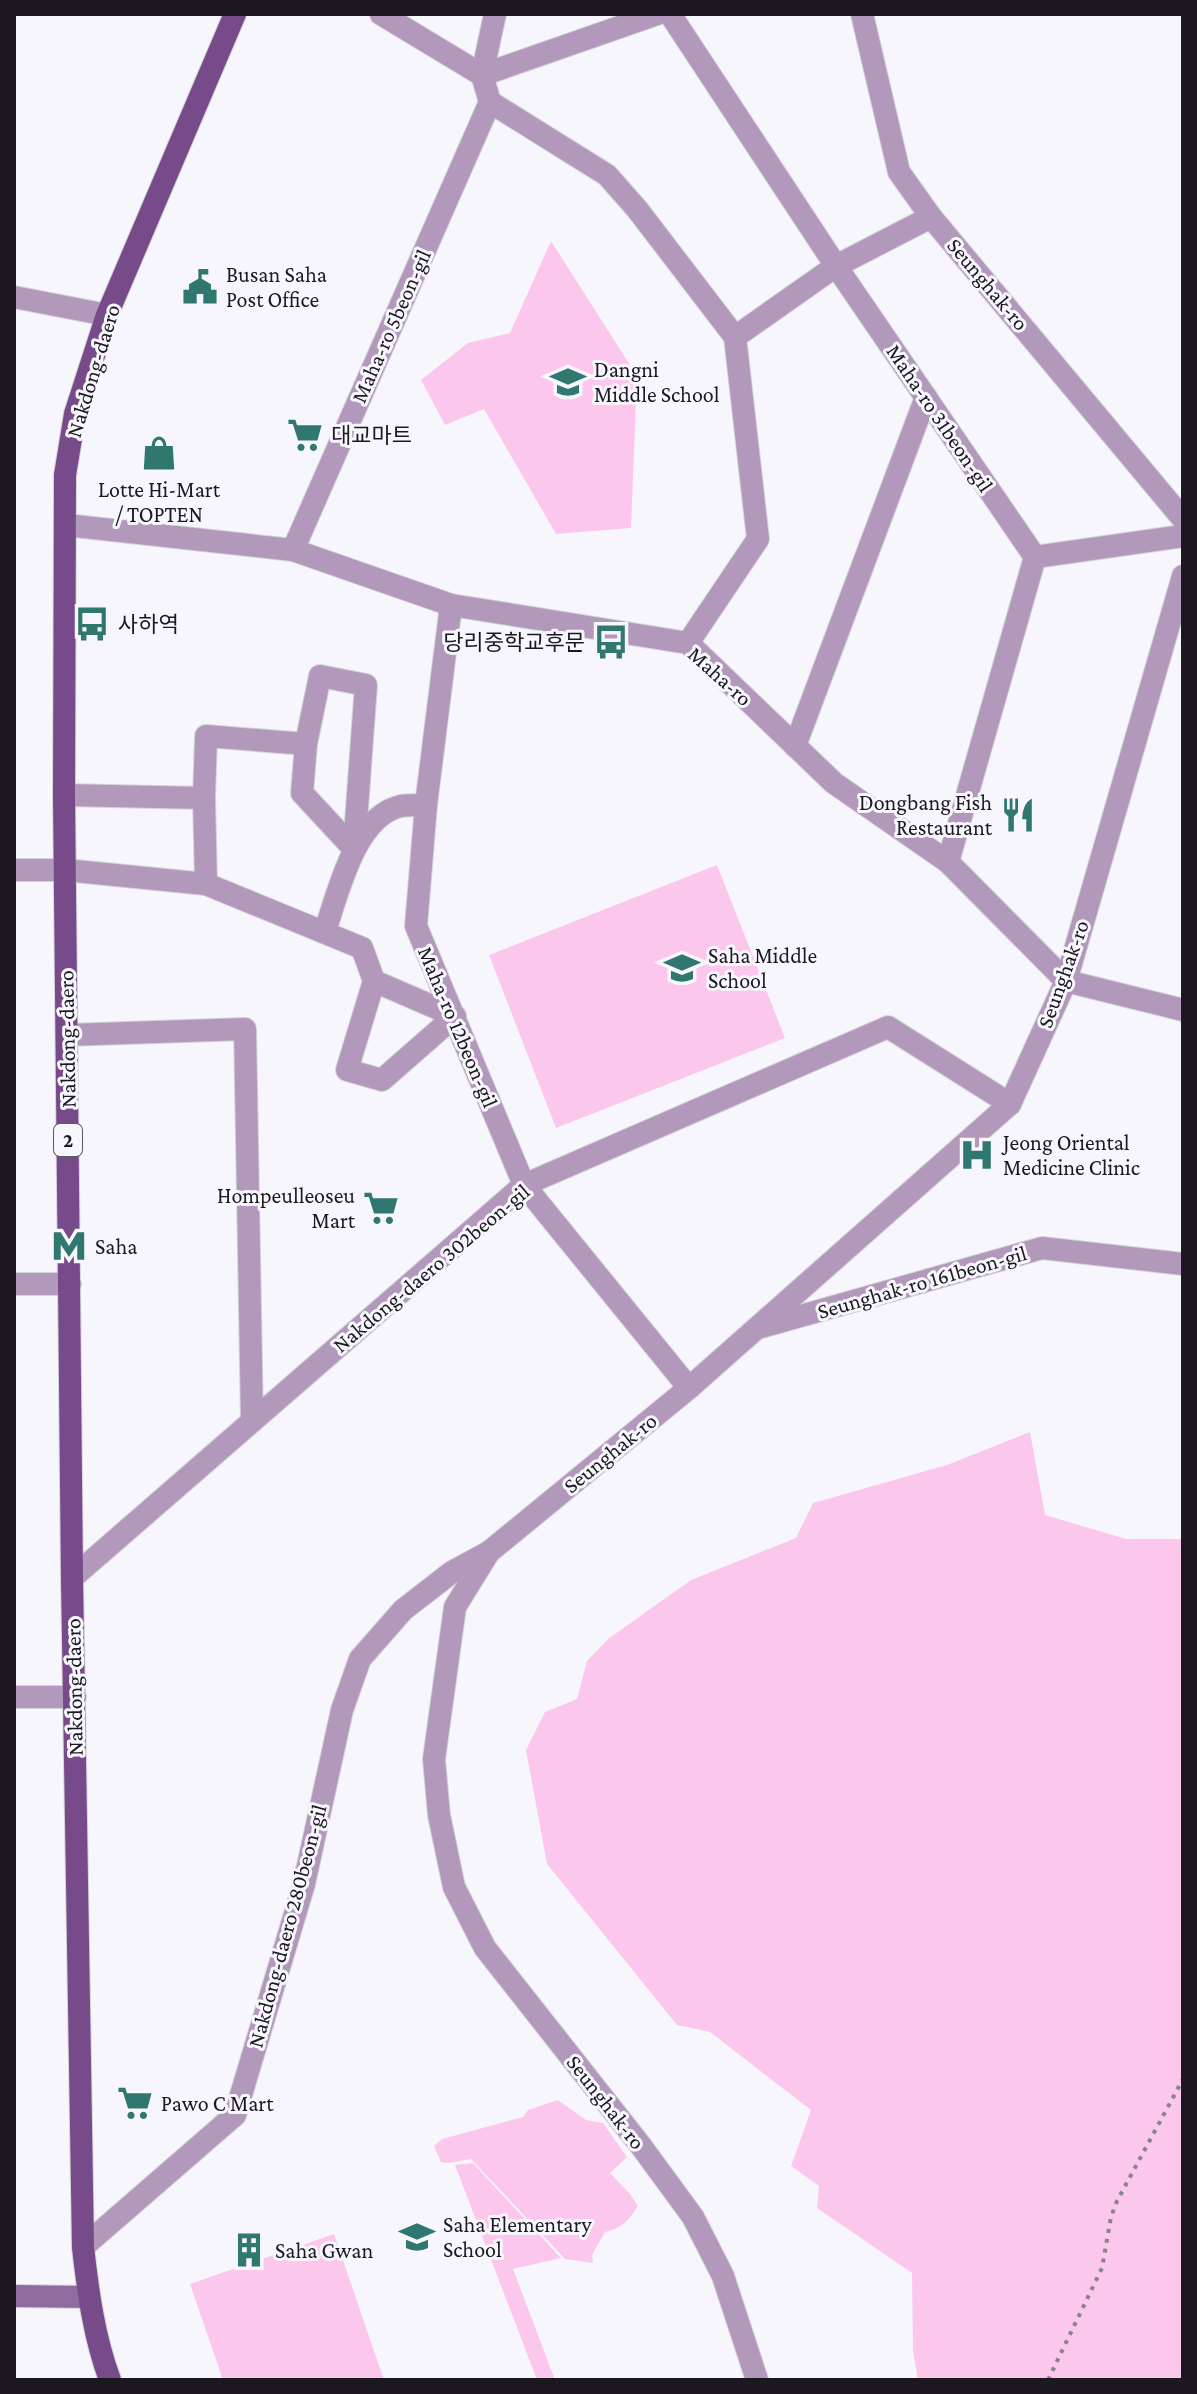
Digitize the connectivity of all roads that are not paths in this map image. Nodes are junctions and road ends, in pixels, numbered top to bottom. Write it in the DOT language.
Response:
graph roads {
  1 [pos="235,14"];
  2 [pos="381,14"];
  3 [pos="495,14"];
  4 [pos="657,14"];
  5 [pos="670,14"];
  6 [pos="862,14"];
  7 [pos="482,75"];
  8 [pos="490,102"];
  9 [pos="931,217"];
  10 [pos="836,266"];
  11 [pos="14,297"];
  12 [pos="107,315"];
  13 [pos="735,337"];
  14 [pos="926,397"];
  15 [pos="1183,519"];
  16 [pos="66,525"];
  17 [pos="1183,536"];
  18 [pos="293,550"];
  19 [pos="1035,557"];
  20 [pos="1183,576"];
  21 [pos="451,605"];
  22 [pos="688,643"];
  23 [pos="306,744"];
  24 [pos="795,746"];
  25 [pos="64,795"];
  26 [pos="204,798"];
  27 [pos="426,805"];
  28 [pos="354,849"];
  29 [pos="948,862"];
  30 [pos="14,870"];
  31 [pos="65,870"];
  32 [pos="206,884"];
  33 [pos="325,931"];
  34 [pos="374,981"];
  35 [pos="1066,981"];
  36 [pos="1183,1010"];
  37 [pos="455,1016"];
  38 [pos="67,1035"];
  39 [pos="1010,1104"];
  40 [pos="524,1185"];
  41 [pos="1183,1264"];
  42 [pos="14,1284"];
  43 [pos="70,1284"];
  44 [pos="758,1328"];
  45 [pos="689,1388"];
  46 [pos="252,1421"];
  47 [pos="489,1552"];
  48 [pos="72,1578"];
  49 [pos="14,1697"];
  50 [pos="75,1697"];
  51 [pos="83,2247"];
  52 [pos="14,2296"];
  53 [pos="89,2297"];
  54 [pos="110,2380"];
  55 [pos="757,2380"];
  1 -- 12 [label="main road, Nakdong-daero / 2"];
  2 -- 7 [label="street"];
  3 -- 7 [label="street"];
  4 -- 7 [label="street"];
  5 -- 10 [label="street, Maha-ro 31beon-gil"];
  6 -- 9 [label="street, Seunghak-ro"];
  7 -- 8 [label="street"];
  8 -- 13 [label="street"];
  8 -- 18 [label="street, Maha-ro 5beon-gil"];
  9 -- 10 [label="street"];
  9 -- 15 [label="street, Seunghak-ro"];
  10 -- 13 [label="street"];
  10 -- 14 [label="street, Maha-ro 31beon-gil"];
  11 -- 12 [label="street"];
  12 -- 16 [label="main road, Nakdong-daero / 2"];
  13 -- 22 [label="street"];
  14 -- 19 [label="street, Maha-ro 31beon-gil"];
  14 -- 24 [label="street"];
  16 -- 18 [label="street, Maha-ro"];
  16 -- 25 [label="main road, Nakdong-daero / 2"];
  17 -- 19 [label="street"];
  18 -- 21 [label="street, Maha-ro"];
  19 -- 29 [label="street"];
  20 -- 35 [label="street, Seunghak-ro"];
  21 -- 22 [label="street, Maha-ro"];
  21 -- 27 [label="street, Maha-ro 12beon-gil"];
  22 -- 24 [label="street, Maha-ro"];
  23 -- 26 [label="street"];
  23 -- 28 [label="street"];
  23 -- 28 [label="street"];
  24 -- 29 [label="street, Maha-ro"];
  25 -- 26 [label="street"];
  25 -- 31 [label="main road, Nakdong-daero / 2"];
  26 -- 32 [label="street"];
  27 -- 28 [label="street"];
  27 -- 37 [label="street, Maha-ro 12beon-gil"];
  28 -- 33 [label="street"];
  29 -- 35 [label="street, Maha-ro"];
  30 -- 31 [label="street"];
  31 -- 32 [label="street"];
  31 -- 38 [label="main road, Nakdong-daero / 2"];
  32 -- 33 [label="street"];
  33 -- 34 [label="street"];
  34 -- 37 [label="street"];
  34 -- 37 [label="street"];
  35 -- 36 [label="street"];
  35 -- 39 [label="street, Seunghak-ro"];
  37 -- 40 [label="street, Maha-ro 12beon-gil"];
  38 -- 43 [label="main road, Nakdong-daero / 2"];
  38 -- 46 [label="street"];
  39 -- 40 [label="street, Nakdong-daero 302beon-gil"];
  39 -- 44 [label="street, Seunghak-ro"];
  40 -- 45 [label="street, Maha-ro 12beon-gil"];
  40 -- 46 [label="street, Nakdong-daero 302beon-gil"];
  41 -- 44 [label="street, Seunghak-ro 161beon-gil"];
  42 -- 43 [label="street"];
  43 -- 48 [label="main road, Nakdong-daero / 2"];
  44 -- 45 [label="street, Seunghak-ro"];
  45 -- 47 [label="street, Seunghak-ro"];
  46 -- 48 [label="street, Nakdong-daero 302beon-gil"];
  47 -- 51 [label="street, Nakdong-daero 280beon-gil"];
  47 -- 55 [label="street, Seunghak-ro"];
  48 -- 50 [label="main road, Nakdong-daero / 2"];
  49 -- 50 [label="street"];
  50 -- 51 [label="main road, Nakdong-daero / 2"];
  51 -- 53 [label="main road, Nakdong-daero / 2"];
  52 -- 53 [label="main road"];
  53 -- 54 [label="main road, Nakdong-daero / 2"];
}
